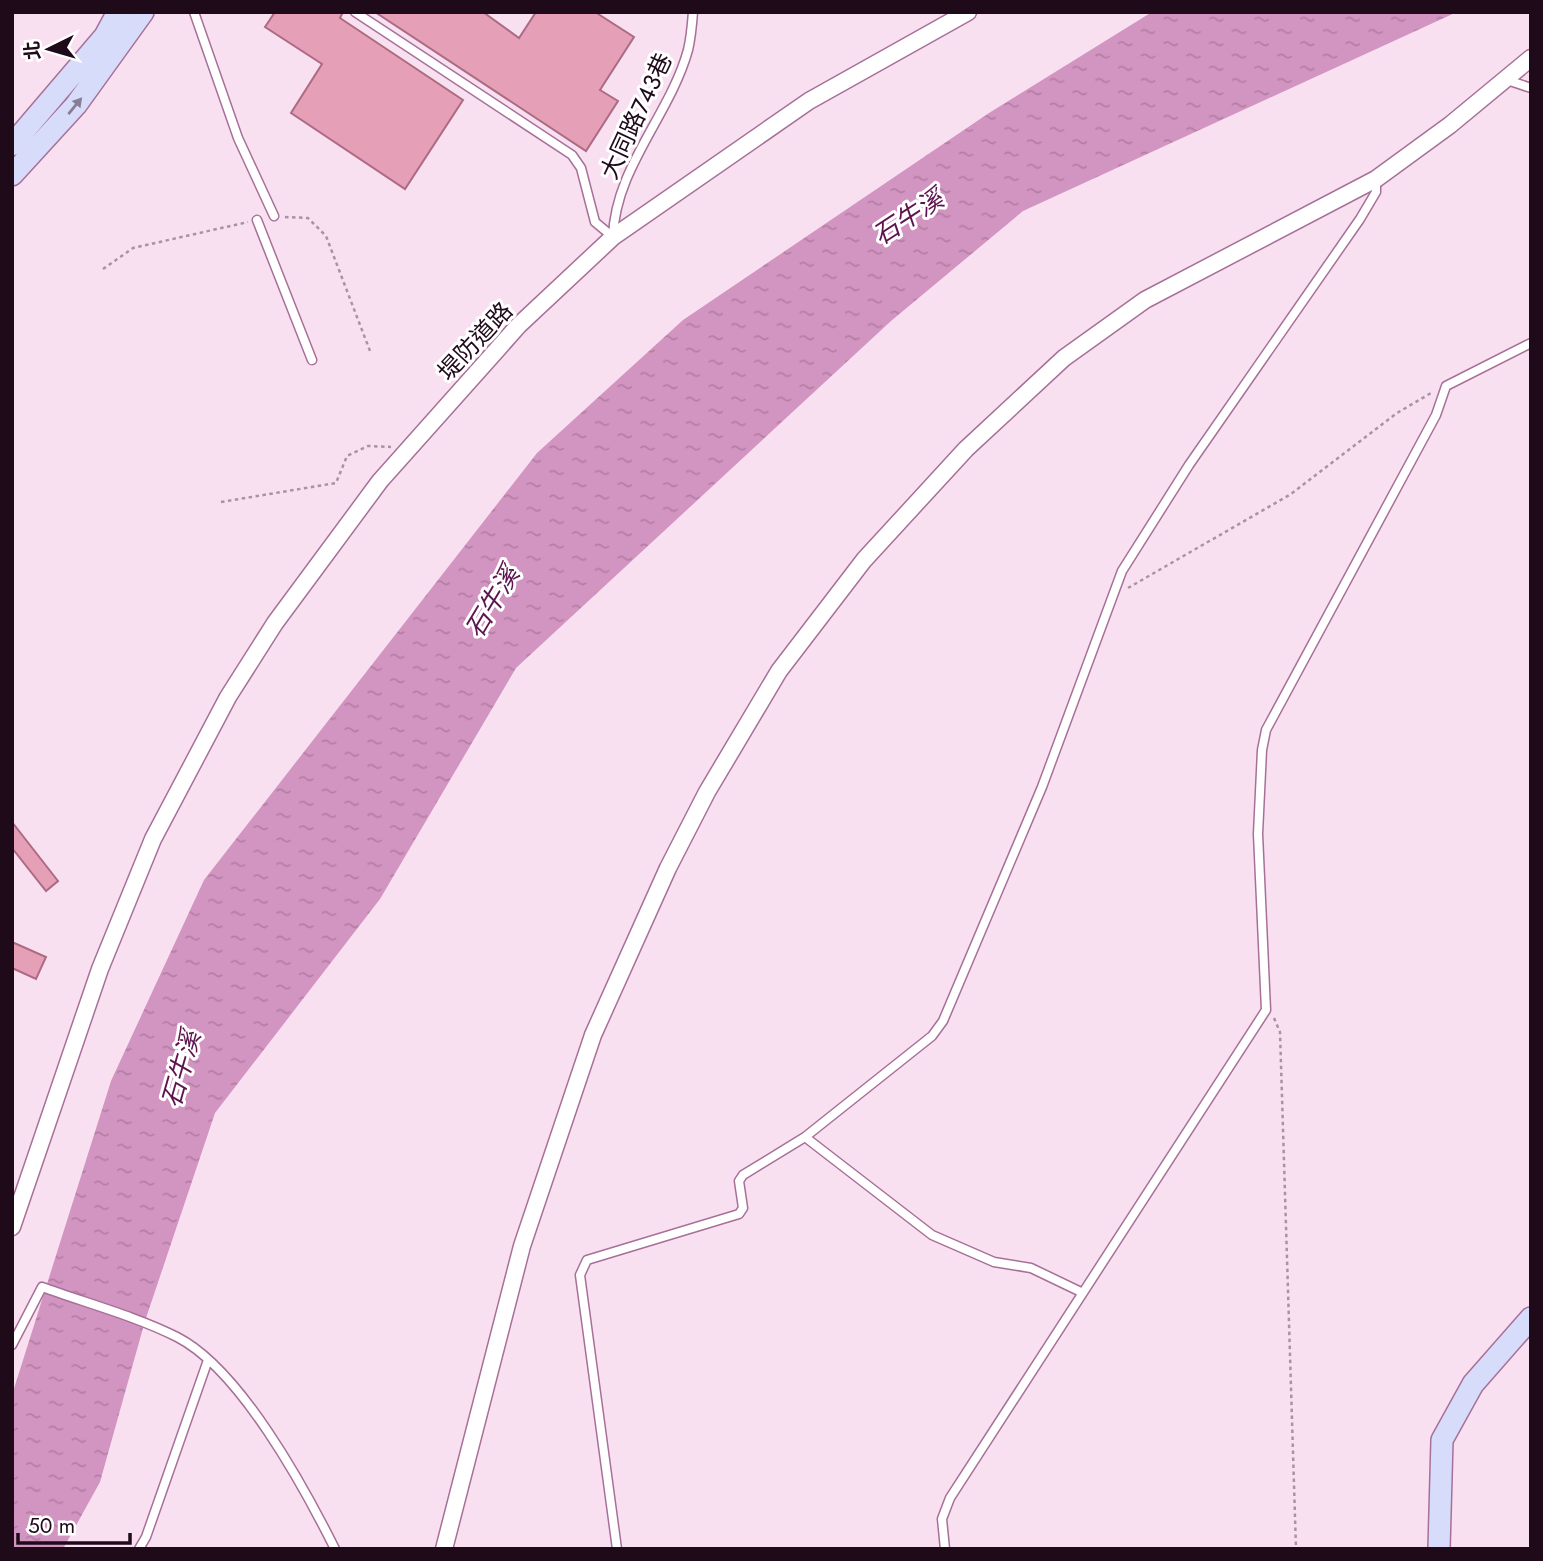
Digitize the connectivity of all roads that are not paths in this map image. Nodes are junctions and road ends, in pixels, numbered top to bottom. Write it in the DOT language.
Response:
graph roads {
  1 [pos="118,12"];
  2 [pos="143,12"];
  3 [pos="194,12"];
  4 [pos="355,12"];
  5 [pos="693,12"];
  6 [pos="968,12"];
  7 [pos="1531,58"];
  8 [pos="1507,80"];
  9 [pos="1531,88"];
  10 [pos="25,136"];
  11 [pos="12,175"];
  12 [pos="1376,179"];
  13 [pos="274,216"];
  14 [pos="257,220"];
  15 [pos="613,237"];
  16 [pos="1531,343"];
  17 [pos="312,360"];
  18 [pos="804,1137"];
  19 [pos="12,1227"];
  20 [pos="1081,1292"];
  21 [pos="1531,1318"];
  22 [pos="12,1345"];
  23 [pos="208,1360"];
  24 [pos="139,1549"];
  25 [pos="335,1549"];
  26 [pos="444,1549"];
  27 [pos="617,1549"];
  28 [pos="945,1549"];
  29 [pos="1439,1549"];
  1 -- 10 [label="main road"];
  10 -- 2 [label="main road, one-way"];
  3 -- 13 [label="lane"];
  4 -- 15 [label="lane"];
  5 -- 15 [label="lane, 大同路743巷"];
  6 -- 15 [label="street, 堤防道路"];
  7 -- 8 [label="street"];
  8 -- 9 [label="lane"];
  8 -- 12 [label="street"];
  10 -- 11 [label="main road"];
  12 -- 18 [label="lane"];
  12 -- 26 [label="street"];
  14 -- 17 [label="lane"];
  15 -- 19 [label="street, 堤防道路"];
  16 -- 20 [label="lane"];
  18 -- 20 [label="lane"];
  18 -- 27 [label="lane"];
  20 -- 28 [label="lane"];
  21 -- 29 [label="main road"];
  22 -- 23 [label="lane"];
  23 -- 24 [label="lane"];
  23 -- 25 [label="lane"];
}
